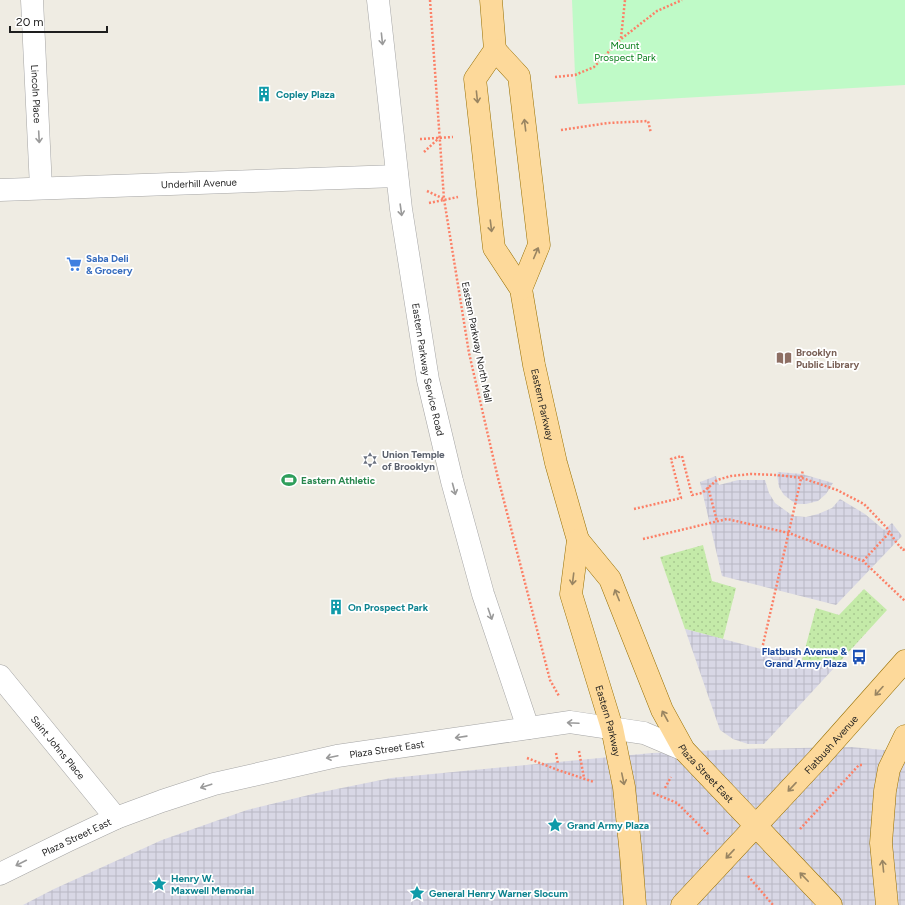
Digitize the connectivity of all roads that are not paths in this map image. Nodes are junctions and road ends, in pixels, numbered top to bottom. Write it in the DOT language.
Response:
graph roads {
  1 [pos="32,0"];
  2 [pos="378,0"];
  3 [pos="491,0"];
  4 [pos="495,50"];
  5 [pos="397,176"];
  6 [pos="42,188"];
  7 [pos="0,190"];
  8 [pos="521,289"];
  9 [pos="578,540"];
  10 [pos="905,662"];
  11 [pos="0,676"];
  12 [pos="528,728"];
  13 [pos="612,728"];
  14 [pos="905,736"];
  15 [pos="684,750"];
  16 [pos="116,818"];
  17 [pos="756,826"];
  18 [pos="0,874"];
  19 [pos="634,905"];
  20 [pos="682,905"];
  21 [pos="831,905"];
  22 [pos="887,905"];
  1 -- 6 [label="street, Lincoln Place, one-way"];
  2 -- 5 [label="street, Eastern Parkway Service Road, one-way"];
  3 -- 4 [label="main road"];
  8 -- 4 [label="main road, one-way"];
  4 -- 8 [label="main road, Eastern Parkway, one-way"];
  5 -- 6 [label="street, Underhill Avenue"];
  5 -- 12 [label="street, Eastern Parkway Service Road, one-way"];
  6 -- 7 [label="street, Underhill Avenue"];
  8 -- 9 [label="main road, Eastern Parkway"];
  9 -- 13 [label="main road, Eastern Parkway, one-way"];
  15 -- 9 [label="main road, Eastern Parkway, one-way"];
  10 -- 17 [label="main road, Flatbush Avenue, one-way"];
  11 -- 16 [label="street, Saint Johns Place"];
  13 -- 12 [label="street, Plaza Street East, one-way"];
  12 -- 16 [label="street, Plaza Street East, one-way"];
  13 -- 15 [label="street, Plaza Street East"];
  13 -- 19 [label="main road, Eastern Parkway, one-way"];
  22 -- 14 [label="main road, one-way"];
  15 -- 17 [label="main road, Plaza Street East"];
  16 -- 18 [label="street, Plaza Street East, one-way"];
  17 -- 20 [label="main road, one-way"];
  21 -- 17 [label="main road, Plaza Street East, one-way"];
}
